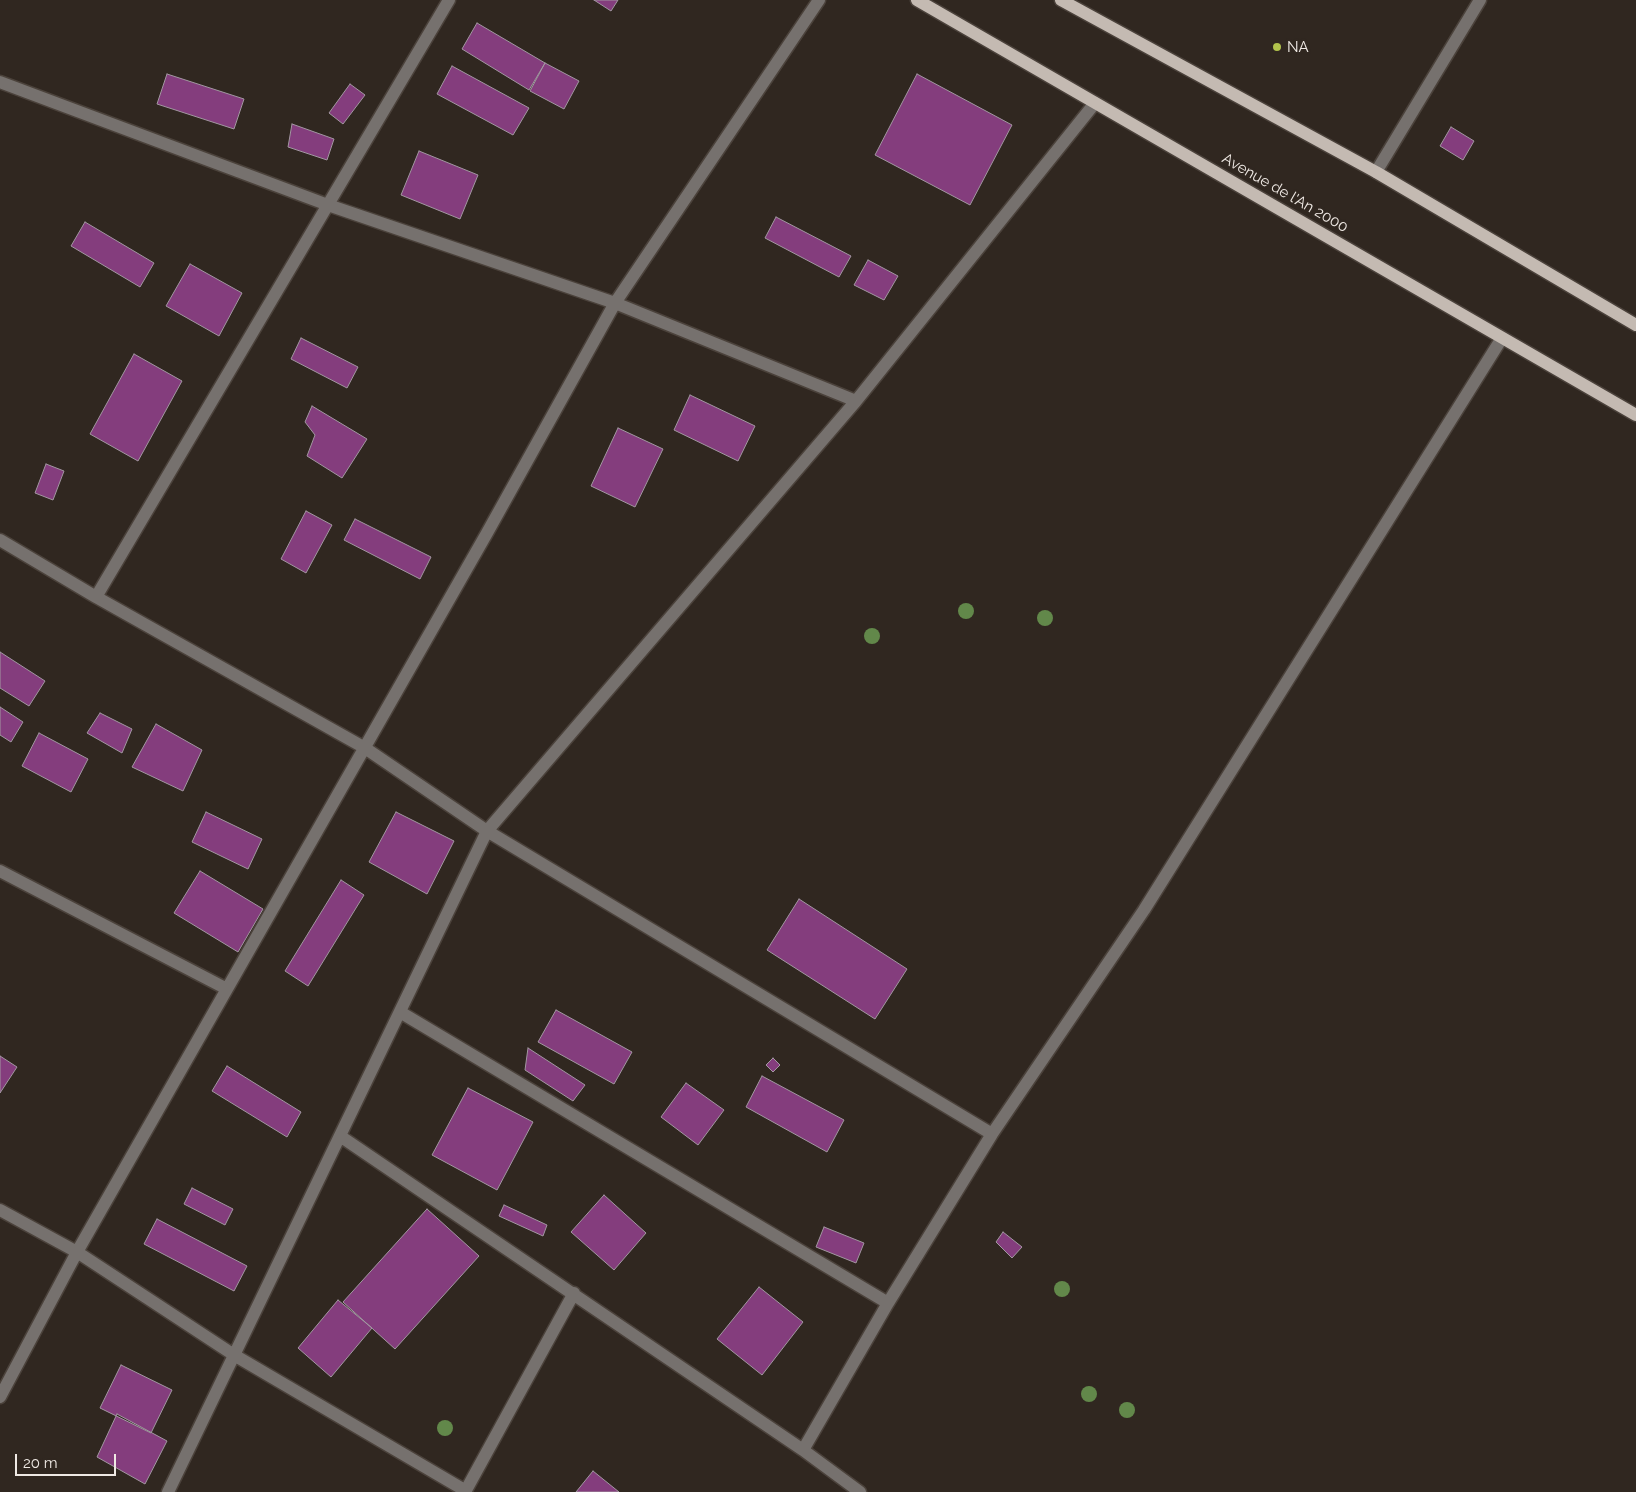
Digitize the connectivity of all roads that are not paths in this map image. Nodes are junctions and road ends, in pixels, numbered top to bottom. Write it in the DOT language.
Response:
graph roads {
  1 [pos="449,0"];
  2 [pos="819,0"];
  3 [pos="917,0"];
  4 [pos="1061,0"];
  5 [pos="1480,0"];
  6 [pos="0,82"];
  7 [pos="1095,103"];
  8 [pos="1376,172"];
  9 [pos="328,205"];
  10 [pos="615,303"];
  11 [pos="1636,325"];
  12 [pos="1502,338"];
  13 [pos="856,401"];
  14 [pos="1636,415"];
  15 [pos="0,540"];
  16 [pos="96,597"];
  17 [pos="365,748"];
  18 [pos="487,831"];
  19 [pos="0,871"];
  20 [pos="227,989"];
  21 [pos="400,1012"];
  22 [pos="992,1134"];
  23 [pos="340,1136"];
  24 [pos="0,1210"];
  25 [pos="78,1252"];
  26 [pos="574,1293"];
  27 [pos="888,1303"];
  28 [pos="234,1355"];
  29 [pos="0,1397"];
  30 [pos="803,1450"];
  31 [pos="465,1491"];
  32 [pos="168,1492"];
  33 [pos="860,1492"];
  1 -- 9 [label="street"];
  2 -- 10 [label="street"];
  3 -- 7 [label="main road, Avenue de l'An 2000"];
  4 -- 8 [label="main road"];
  5 -- 8 [label="street"];
  6 -- 9 [label="street"];
  7 -- 12 [label="main road, Avenue de l'An 2000"];
  7 -- 13 [label="street"];
  8 -- 11 [label="main road"];
  9 -- 10 [label="street"];
  9 -- 16 [label="street"];
  10 -- 13 [label="street"];
  10 -- 17 [label="street"];
  12 -- 14 [label="main road, Avenue de l'An 2000"];
  12 -- 22 [label="street"];
  13 -- 18 [label="street"];
  15 -- 16 [label="street"];
  16 -- 17 [label="street"];
  17 -- 18 [label="street"];
  17 -- 20 [label="street"];
  18 -- 21 [label="street"];
  18 -- 22 [label="street"];
  19 -- 20 [label="street"];
  20 -- 25 [label="street"];
  21 -- 23 [label="street"];
  21 -- 27 [label="street"];
  22 -- 27 [label="street"];
  23 -- 26 [label="street"];
  23 -- 28 [label="street"];
  24 -- 25 [label="street"];
  25 -- 28 [label="street"];
  25 -- 29 [label="street"];
  26 -- 30 [label="street"];
  26 -- 31 [label="street"];
  27 -- 30 [label="street"];
  28 -- 31 [label="street"];
  28 -- 32 [label="street"];
  30 -- 33 [label="street"];
}
